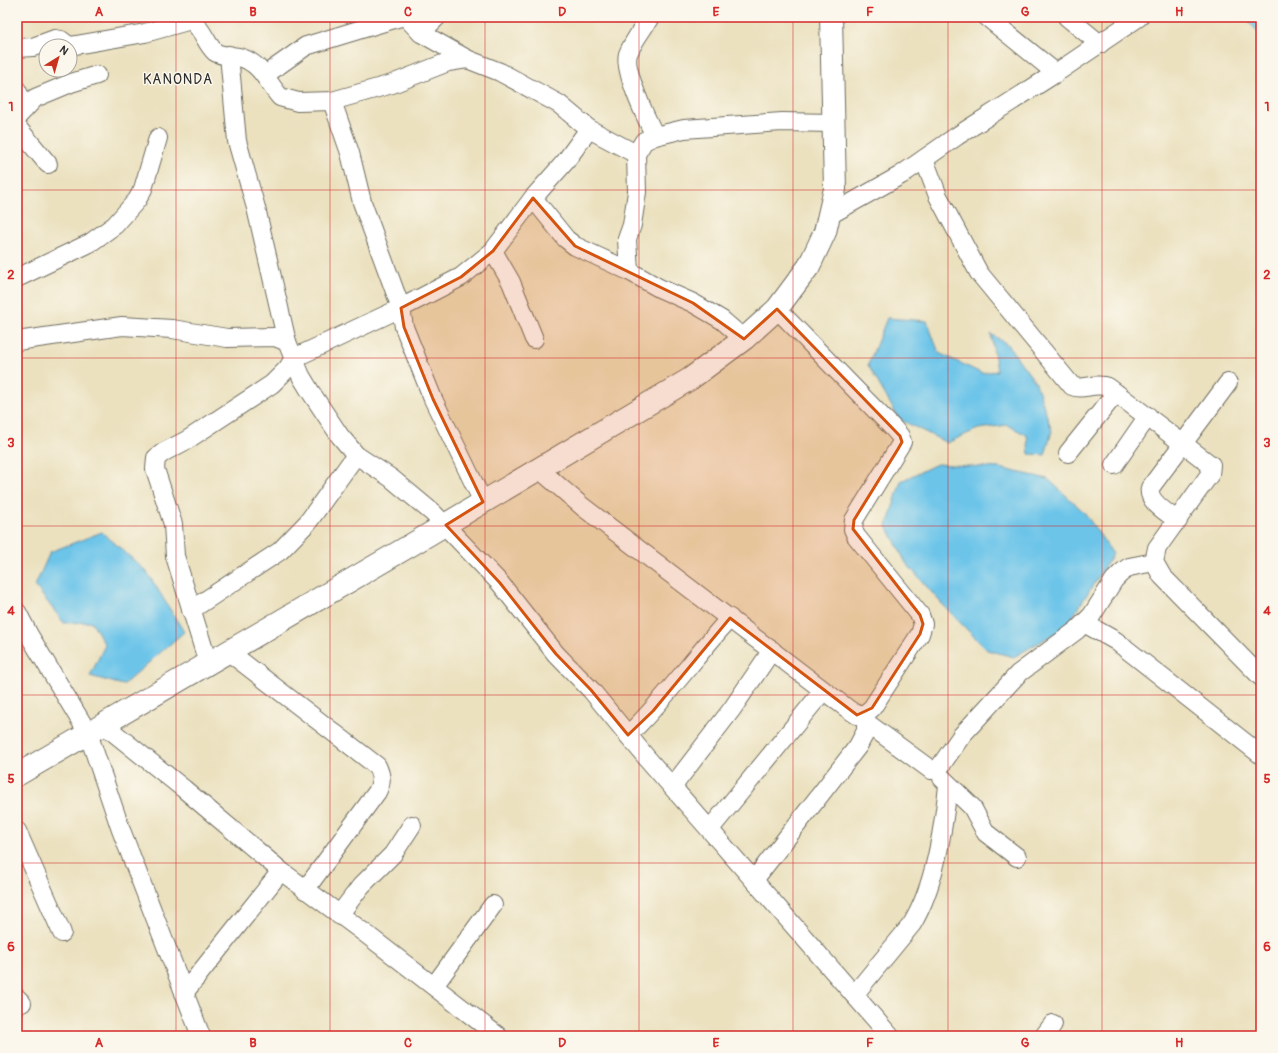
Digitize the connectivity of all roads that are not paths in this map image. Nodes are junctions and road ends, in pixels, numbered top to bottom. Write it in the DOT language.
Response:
graph roads {
  1 [pos="401,17"];
  2 [pos="406,17"];
  3 [pos="437,17"];
  4 [pos="650,17"];
  5 [pos="831,17"];
  6 [pos="987,17"];
  7 [pos="1067,17"];
  8 [pos="1139,17"];
  9 [pos="191,19"];
  10 [pos="421,33"];
  11 [pos="1100,44"];
  12 [pos="38,45"];
  13 [pos="78,45"];
  14 [pos="17,48"];
  15 [pos="228,55"];
  16 [pos="467,60"];
  17 [pos="1056,73"];
  18 [pos="97,75"];
  19 [pos="265,75"];
  20 [pos="17,90"];
  21 [pos="332,101"];
  22 [pos="21,113"];
  23 [pos="833,123"];
  24 [pos="17,127"];
  25 [pos="589,129"];
  26 [pos="655,136"];
  27 [pos="158,138"];
  28 [pos="636,154"];
  29 [pos="924,159"];
  30 [pos="48,164"];
  31 [pos="533,198"];
  32 [pos="828,216"];
  33 [pos="493,251"];
  34 [pos="629,271"];
  35 [pos="17,278"];
  36 [pos="401,308"];
  37 [pos="777,309"];
  38 [pos="534,339"];
  39 [pos="744,339"];
  40 [pos="17,341"];
  41 [pos="291,350"];
  42 [pos="1228,383"];
  43 [pos="1116,393"];
  44 [pos="1148,416"];
  45 [pos="1183,442"];
  46 [pos="1068,453"];
  47 [pos="356,455"];
  48 [pos="1114,465"];
  49 [pos="539,469"];
  50 [pos="483,502"];
  51 [pos="1178,521"];
  52 [pos="446,524"];
  53 [pos="1154,562"];
  54 [pos="191,610"];
  55 [pos="17,612"];
  56 [pos="730,618"];
  57 [pos="1084,623"];
  58 [pos="772,650"];
  59 [pos="229,652"];
  60 [pos="208,663"];
  61 [pos="1261,677"];
  62 [pos="823,691"];
  63 [pos="866,718"];
  64 [pos="96,729"];
  65 [pos="628,735"];
  66 [pos="1261,755"];
  67 [pos="935,770"];
  68 [pos="17,776"];
  69 [pos="673,786"];
  70 [pos="948,786"];
  71 [pos="412,825"];
  72 [pos="710,829"];
  73 [pos="17,831"];
  74 [pos="1017,857"];
  75 [pos="281,872"];
  76 [pos="754,880"];
  77 [pos="305,890"];
  78 [pos="493,905"];
  79 [pos="339,915"];
  80 [pos="62,933"];
  81 [pos="434,986"];
  82 [pos="184,992"];
  83 [pos="854,995"];
  84 [pos="201,1036"];
  85 [pos="498,1036"];
  86 [pos="890,1036"];
  1 -- 19 [label="street"];
  2 -- 10 [label="street"];
  3 -- 10 [label="street"];
  4 -- 26 [label="street"];
  5 -- 23 [label="main road"];
  6 -- 17 [label="street"];
  7 -- 11 [label="street"];
  8 -- 11 [label="street"];
  9 -- 13 [label="street"];
  9 -- 15 [label="street"];
  10 -- 16 [label="street"];
  11 -- 17 [label="street"];
  12 -- 14 [label="street"];
  15 -- 19 [label="street"];
  15 -- 41 [label="street"];
  16 -- 21 [label="street"];
  16 -- 25 [label="street"];
  17 -- 29 [label="street"];
  18 -- 22 [label="street"];
  19 -- 21 [label="street"];
  20 -- 22 [label="street"];
  21 -- 36 [label="street"];
  23 -- 26 [label="street"];
  23 -- 32 [label="main road"];
  24 -- 30 [label="street"];
  25 -- 28 [label="street"];
  25 -- 31 [label="street"];
  26 -- 28 [label="street"];
  27 -- 35 [label="street"];
  28 -- 34 [label="street"];
  29 -- 32 [label="street"];
  29 -- 43 [label="street"];
  31 -- 33 [label="street"];
  31 -- 34 [label="street"];
  32 -- 37 [label="main road"];
  33 -- 36 [label="street"];
  33 -- 38 [label="street"];
  34 -- 39 [label="street"];
  36 -- 41 [label="street"];
  36 -- 50 [label="street"];
  37 -- 39 [label="main road"];
  37 -- 63 [label="street"];
  39 -- 49 [label="main road"];
  40 -- 41 [label="street"];
  41 -- 47 [label="street"];
  41 -- 54 [label="street"];
  42 -- 45 [label="street"];
  43 -- 44 [label="street"];
  43 -- 46 [label="street"];
  44 -- 45 [label="street"];
  44 -- 48 [label="street"];
  45 -- 51 [label="street"];
  45 -- 51 [label="street"];
  47 -- 52 [label="street"];
  47 -- 54 [label="street"];
  49 -- 50 [label="main road"];
  49 -- 56 [label="street"];
  50 -- 52 [label="main road"];
  51 -- 53 [label="street"];
  52 -- 59 [label="main road"];
  52 -- 65 [label="street"];
  53 -- 57 [label="street"];
  53 -- 61 [label="street"];
  54 -- 60 [label="street"];
  55 -- 64 [label="street"];
  56 -- 58 [label="street"];
  56 -- 65 [label="street"];
  57 -- 66 [label="street"];
  57 -- 67 [label="street"];
  58 -- 62 [label="street"];
  58 -- 69 [label="street"];
  59 -- 60 [label="main road"];
  59 -- 77 [label="street"];
  60 -- 64 [label="main road"];
  62 -- 63 [label="street"];
  62 -- 72 [label="street"];
  63 -- 67 [label="street"];
  63 -- 76 [label="street"];
  64 -- 68 [label="main road"];
  64 -- 75 [label="street"];
  64 -- 82 [label="street"];
  65 -- 69 [label="street"];
  67 -- 70 [label="street"];
  69 -- 72 [label="street"];
  70 -- 74 [label="street"];
  70 -- 83 [label="street"];
  71 -- 79 [label="street"];
  72 -- 76 [label="street"];
  73 -- 80 [label="street"];
  75 -- 77 [label="street"];
  75 -- 82 [label="street"];
  76 -- 83 [label="street"];
  77 -- 79 [label="street"];
  78 -- 81 [label="street"];
  79 -- 81 [label="street"];
  81 -- 85 [label="street"];
  82 -- 84 [label="street"];
  83 -- 86 [label="street"];
}
